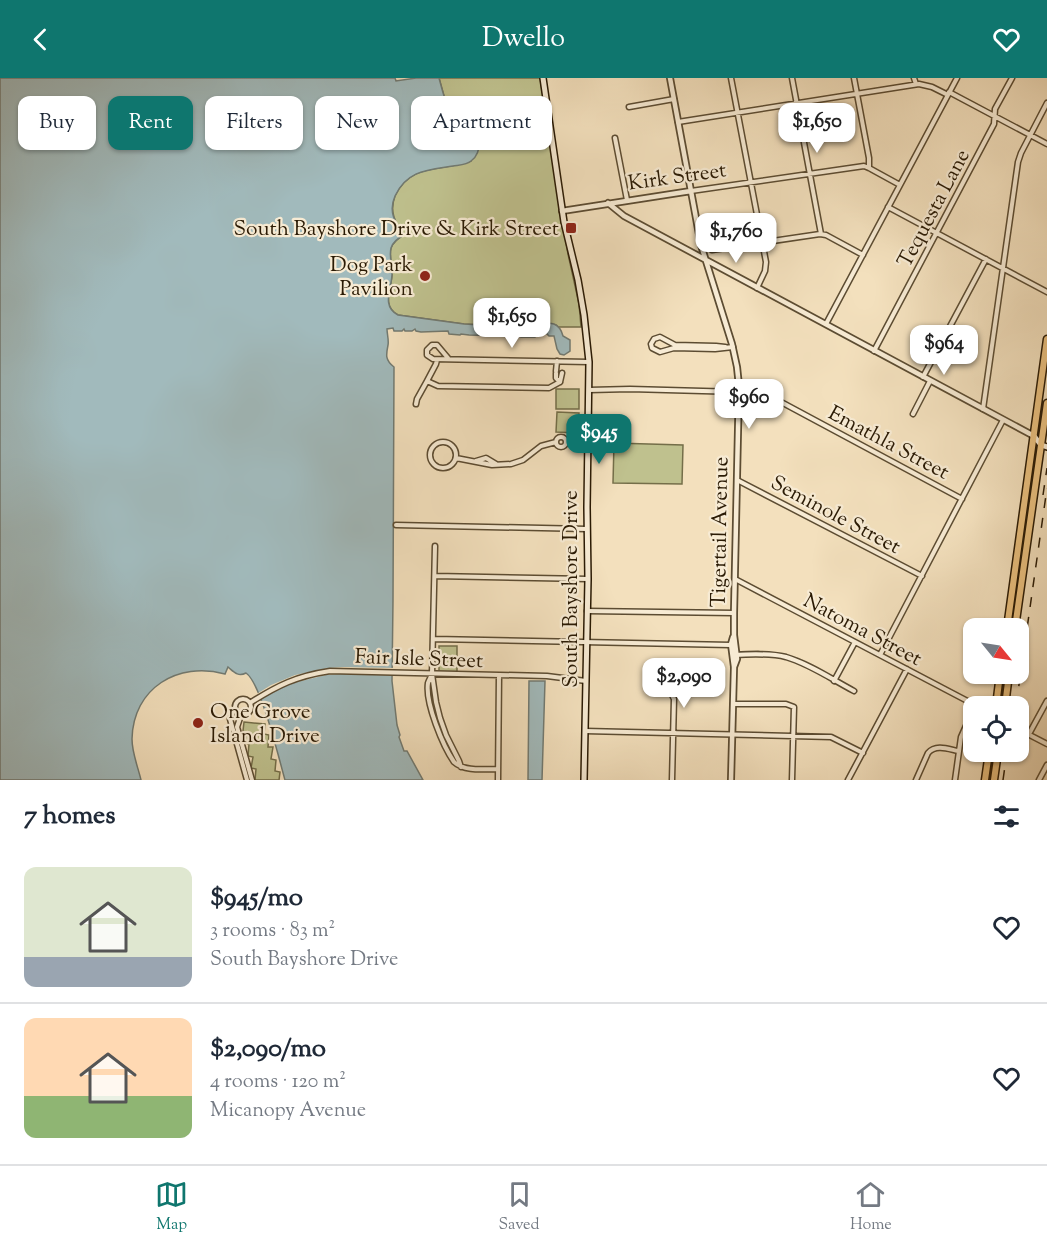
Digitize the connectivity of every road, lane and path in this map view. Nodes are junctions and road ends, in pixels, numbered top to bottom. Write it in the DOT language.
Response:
graph roads {
  1 [pos="543,78"];
  2 [pos="670,78"];
  3 [pos="731,78"];
  4 [pos="792,78"];
  5 [pos="854,78"];
  6 [pos="914,78"];
  7 [pos="957,78"];
  8 [pos="1011,78"];
  9 [pos="916,84"];
  10 [pos="857,94"];
  11 [pos="949,94"];
  12 [pos="674,99"];
  13 [pos="1047,103"];
  14 [pos="797,104"];
  15 [pos="629,107"];
  16 [pos="737,113"];
  17 [pos="995,117"];
  18 [pos="678,122"];
  19 [pos="1030,136"];
  20 [pos="615,138"];
  21 [pos="1047,144"];
  22 [pos="869,168"];
  23 [pos="810,173"];
  24 [pos="750,182"];
  25 [pos="900,185"];
  26 [pos="691,191"];
  27 [pos="627,200"];
  28 [pos="608,203"];
  29 [pos="888,207"];
  30 [pos="562,211"];
  31 [pos="937,233"];
  32 [pos="821,234"];
  33 [pos="761,243"];
  34 [pos="701,245"];
  35 [pos="712,250"];
  36 [pos="692,253"];
  37 [pos="863,255"];
  38 [pos="986,259"];
  39 [pos="705,260"];
  40 [pos="1003,268"];
  41 [pos="721,269"];
  42 [pos="711,276"];
  43 [pos="757,288"];
  44 [pos="1047,292"];
  45 [pos="826,324"];
  46 [pos="1047,339"];
  47 [pos="725,347"];
  48 [pos="733,347"];
  49 [pos="874,351"];
  50 [pos="448,358"];
  51 [pos="437,360"];
  52 [pos="556,361"];
  53 [pos="563,361"];
  54 [pos="589,362"];
  55 [pos="923,377"];
  56 [pos="427,381"];
  57 [pos="930,381"];
  58 [pos="560,382"];
  59 [pos="589,390"];
  60 [pos="739,392"];
  61 [pos="1047,403"];
  62 [pos="416,404"];
  63 [pos="983,409"];
  64 [pos="913,414"];
  65 [pos="1003,420"];
  66 [pos="1045,428"];
  67 [pos="1034,436"];
  68 [pos="1045,438"];
  69 [pos="588,441"];
  70 [pos="1044,446"];
  71 [pos="456,458"];
  72 [pos="737,480"];
  73 [pos="962,499"];
  74 [pos="396,525"];
  75 [pos="587,529"];
  76 [pos="435,546"];
  77 [pos="435,576"];
  78 [pos="922,576"];
  79 [pos="588,579"];
  80 [pos="735,579"];
  81 [pos="587,611"];
  82 [pos="734,614"];
  83 [pos="1008,618"];
  84 [pos="1017,618"];
  85 [pos="434,639"];
  86 [pos="855,642"];
  87 [pos="587,643"];
  88 [pos="733,645"];
  89 [pos="734,655"];
  90 [pos="880,655"];
  91 [pos="907,669"];
  92 [pos="432,674"];
  93 [pos="499,675"];
  94 [pos="586,681"];
  95 [pos="834,681"];
  96 [pos="670,691"];
  97 [pos="854,691"];
  98 [pos="963,700"];
  99 [pos="1047,701"];
  100 [pos="250,703"];
  101 [pos="733,704"];
  102 [pos="235,708"];
  103 [pos="243,715"];
  104 [pos="585,731"];
  105 [pos="963,731"];
  106 [pos="673,733"];
  107 [pos="732,734"];
  108 [pos="1029,734"];
  109 [pos="793,736"];
  110 [pos="1047,744"];
  111 [pos="958,751"];
  112 [pos="863,753"];
  113 [pos="988,762"];
  114 [pos="997,762"];
  115 [pos="1047,765"];
  116 [pos="498,769"];
  117 [pos="247,780"];
  118 [pos="252,780"];
  119 [pos="498,780"];
  120 [pos="585,780"];
  121 [pos="672,780"];
  122 [pos="731,780"];
  123 [pos="792,780"];
  124 [pos="849,780"];
  125 [pos="916,780"];
  126 [pos="955,780"];
  127 [pos="985,780"];
  128 [pos="994,780"];
  129 [pos="1039,780"];
  1 -- 30 [label="main road, South Bayshore Drive"];
  2 -- 12 [label="street, Tigertail Avenue"];
  3 -- 16 [label="street"];
  4 -- 14 [label="street"];
  5 -- 10 [label="street"];
  6 -- 9 [label="street"];
  7 -- 11 [label="street"];
  8 -- 17 [label="street, Tequesta Lane"];
  9 -- 10 [label="street"];
  9 -- 11 [label="street"];
  10 -- 14 [label="street"];
  10 -- 22 [label="street"];
  11 -- 17 [label="street"];
  11 -- 25 [label="street"];
  12 -- 15 [label="street"];
  12 -- 18 [label="street, Tigertail Avenue"];
  13 -- 19 [label="street"];
  14 -- 16 [label="street"];
  14 -- 23 [label="street"];
  16 -- 18 [label="street"];
  16 -- 24 [label="street"];
  17 -- 19 [label="street"];
  17 -- 31 [label="street, Tequesta Lane"];
  18 -- 26 [label="street, Tigertail Avenue"];
  19 -- 21 [label="street"];
  19 -- 40 [label="street"];
  20 -- 27 [label="street"];
  22 -- 23 [label="street, Kirk Street"];
  22 -- 25 [label="street"];
  23 -- 24 [label="street, Kirk Street"];
  23 -- 32 [label="street"];
  24 -- 26 [label="street, Kirk Street"];
  24 -- 33 [label="street"];
  25 -- 29 [label="street"];
  26 -- 27 [label="street, Kirk Street"];
  26 -- 34 [label="street, Tigertail Avenue"];
  27 -- 28 [label="street, Kirk Street"];
  28 -- 30 [label="street, Kirk Street"];
  28 -- 36 [label="street"];
  29 -- 31 [label="street"];
  29 -- 37 [label="street"];
  30 -- 54 [label="main road, South Bayshore Drive"];
  31 -- 38 [label="street"];
  31 -- 49 [label="street, Tequesta Lane"];
  32 -- 33 [label="street"];
  32 -- 37 [label="street"];
  33 -- 35 [label="street"];
  33 -- 43 [label="street"];
  34 -- 36 [label="street"];
  34 -- 39 [label="street, Tigertail Avenue"];
  36 -- 39 [label="street"];
  37 -- 45 [label="street"];
  38 -- 40 [label="street"];
  38 -- 55 [label="street"];
  39 -- 41 [label="street"];
  39 -- 42 [label="street, Tigertail Avenue"];
  40 -- 44 [label="street"];
  40 -- 63 [label="street"];
  41 -- 42 [label="street"];
  41 -- 43 [label="street"];
  42 -- 48 [label="street, Tigertail Avenue"];
  43 -- 45 [label="street"];
  45 -- 49 [label="street"];
  46 -- 67 [label="highway"];
  47 -- 47 [label="street"];
  47 -- 48 [label="street"];
  48 -- 60 [label="street, Tigertail Avenue"];
  49 -- 55 [label="street"];
  50 -- 51 [label="street"];
  50 -- 51 [label="street"];
  50 -- 52 [label="street"];
  51 -- 56 [label="street"];
  52 -- 53 [label="street"];
  52 -- 58 [label="street"];
  53 -- 54 [label="street"];
  53 -- 58 [label="street"];
  54 -- 59 [label="main road, South Bayshore Drive"];
  55 -- 57 [label="street"];
  56 -- 58 [label="street"];
  56 -- 62 [label="street"];
  57 -- 63 [label="street"];
  57 -- 64 [label="street"];
  59 -- 60 [label="street, Emathla Street"];
  59 -- 69 [label="main road, South Bayshore Drive"];
  60 -- 72 [label="street, Tigertail Avenue"];
  60 -- 73 [label="street, Emathla Street"];
  61 -- 66 [label="highway"];
  63 -- 65 [label="street"];
  65 -- 67 [label="street"];
  65 -- 73 [label="street"];
  66 -- 68 [label="highway"];
  67 -- 68 [label="main road"];
  67 -- 70 [label="main road"];
  67 -- 83 [label="highway"];
  68 -- 70 [label="highway"];
  69 -- 71 [label="street"];
  69 -- 75 [label="main road, South Bayshore Drive"];
  70 -- 84 [label="highway"];
  71 -- 71 [label="street"];
  72 -- 78 [label="street, Seminole Street"];
  72 -- 80 [label="street, Tigertail Avenue"];
  73 -- 78 [label="street"];
  74 -- 75 [label="street"];
  75 -- 79 [label="main road, South Bayshore Drive"];
  76 -- 77 [label="street"];
  77 -- 79 [label="street"];
  77 -- 85 [label="street"];
  78 -- 90 [label="street"];
  79 -- 81 [label="main road, South Bayshore Drive"];
  80 -- 82 [label="street, Tigertail Avenue"];
  80 -- 86 [label="street, Natoma Street"];
  81 -- 82 [label="street"];
  81 -- 87 [label="main road, South Bayshore Drive"];
  82 -- 88 [label="street, Tigertail Avenue"];
  85 -- 87 [label="street"];
  85 -- 92 [label="street"];
  86 -- 90 [label="street, Natoma Street"];
  86 -- 95 [label="street"];
  87 -- 88 [label="street"];
  87 -- 94 [label="main road, South Bayshore Drive"];
  88 -- 89 [label="street, Tigertail Avenue"];
  89 -- 95 [label="street"];
  89 -- 101 [label="street, Tigertail Avenue"];
  90 -- 91 [label="street, Natoma Street"];
  91 -- 98 [label="street, Natoma Street"];
  91 -- 112 [label="street"];
  92 -- 93 [label="street, Fair Isle Street"];
  92 -- 100 [label="street, Fair Isle Street"];
  92 -- 116 [label="street"];
  93 -- 94 [label="street, Fair Isle Street"];
  93 -- 116 [label="street"];
  94 -- 104 [label="main road, South Bayshore Drive"];
  95 -- 97 [label="street"];
  96 -- 106 [label="street"];
  99 -- 108 [label="street"];
  100 -- 102 [label="street"];
  100 -- 103 [label="street"];
  101 -- 107 [label="street, Tigertail Avenue"];
  101 -- 109 [label="street"];
  102 -- 103 [label="street"];
  102 -- 117 [label="street"];
  103 -- 118 [label="street"];
  104 -- 106 [label="street"];
  104 -- 120 [label="main road, South Bayshore Drive"];
  105 -- 111 [label="street"];
  106 -- 107 [label="street"];
  106 -- 121 [label="street"];
  107 -- 109 [label="street"];
  107 -- 122 [label="street, Tigertail Avenue"];
  108 -- 110 [label="street"];
  109 -- 112 [label="street"];
  109 -- 123 [label="street"];
  111 -- 125 [label="street"];
  111 -- 126 [label="street"];
  112 -- 124 [label="street"];
  113 -- 127 [label="highway"];
  114 -- 128 [label="highway"];
  115 -- 129 [label="street"];
  116 -- 119 [label="street"];
}
